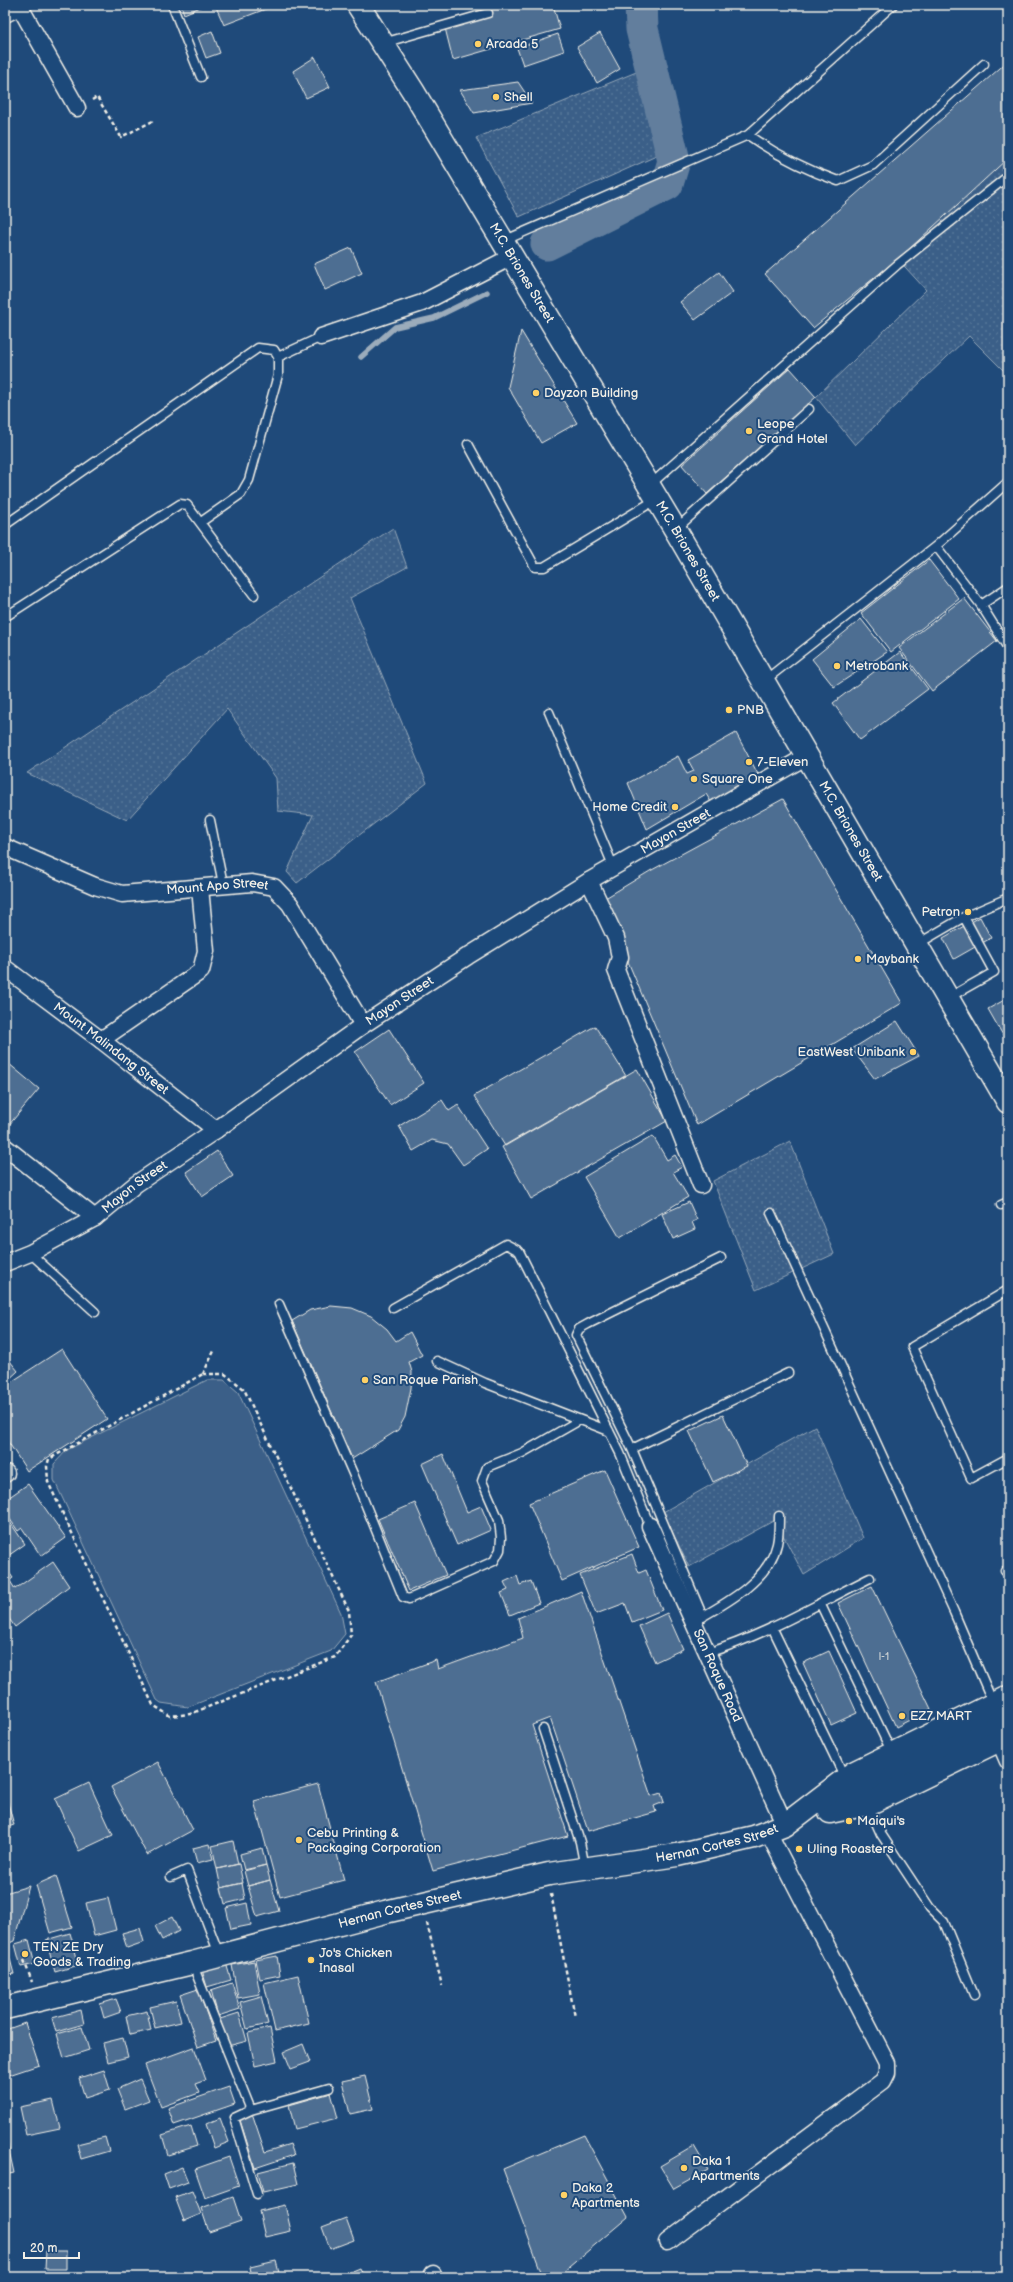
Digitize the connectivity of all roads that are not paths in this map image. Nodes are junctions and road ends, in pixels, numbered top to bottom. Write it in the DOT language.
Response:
graph roads {
  1 [pos="172,5"];
  2 [pos="358,5"];
  3 [pos="892,5"];
  4 [pos="22,6"];
  5 [pos="488,13"];
  6 [pos="5,14"];
  7 [pos="382,43"];
  8 [pos="984,64"];
  9 [pos="201,77"];
  10 [pos="77,108"];
  11 [pos="748,135"];
  12 [pos="1008,176"];
  13 [pos="507,249"];
  14 [pos="321,337"];
  15 [pos="278,357"];
  16 [pos="810,409"];
  17 [pos="468,444"];
  18 [pos="1008,482"];
  19 [pos="653,492"];
  20 [pos="201,522"];
  21 [pos="5,526"];
  22 [pos="675,529"];
  23 [pos="936,546"];
  24 [pos="1008,588"];
  25 [pos="254,595"];
  26 [pos="981,605"];
  27 [pos="5,617"];
  28 [pos="1008,648"];
  29 [pos="764,682"];
  30 [pos="549,712"];
  31 [pos="808,756"];
  32 [pos="210,820"];
  33 [pos="5,847"];
  34 [pos="614,868"];
  35 [pos="590,880"];
  36 [pos="223,884"];
  37 [pos="200,888"];
  38 [pos="1008,898"];
  39 [pos="964,917"];
  40 [pos="916,945"];
  41 [pos="5,968"];
  42 [pos="947,998"];
  43 [pos="363,1025"];
  44 [pos="101,1040"];
  45 [pos="1008,1102"];
  46 [pos="216,1130"];
  47 [pos="5,1146"];
  48 [pos="702,1185"];
  49 [pos="771,1213"];
  50 [pos="95,1218"];
  51 [pos="30,1253"];
  52 [pos="721,1258"];
  53 [pos="5,1263"];
  54 [pos="1008,1290"];
  55 [pos="279,1304"];
  56 [pos="393,1308"];
  57 [pos="95,1312"];
  58 [pos="437,1361"];
  59 [pos="788,1373"];
  60 [pos="580,1420"];
  61 [pos="609,1431"];
  62 [pos="632,1449"];
  63 [pos="1008,1458"];
  64 [pos="779,1516"];
  65 [pos="650,1526"];
  66 [pos="870,1578"];
  67 [pos="820,1603"];
  68 [pos="698,1620"];
  69 [pos="772,1626"];
  70 [pos="707,1653"];
  71 [pos="1003,1706"];
  72 [pos="543,1729"];
  73 [pos="1004,1738"];
  74 [pos="892,1753"];
  75 [pos="1008,1761"];
  76 [pos="858,1790"];
  77 [pos="783,1825"];
  78 [pos="585,1868"];
  79 [pos="171,1877"];
  80 [pos="219,1954"];
  81 [pos="192,1963"];
  82 [pos="974,1995"];
  83 [pos="5,2008"];
  84 [pos="329,2088"];
  85 [pos="251,2110"];
  86 [pos="257,2194"];
  87 [pos="667,2242"];
  1 -- 9 [label="lane"];
  2 -- 7 [label="main road, M.C. Briones Street"];
  3 -- 11 [label="lane"];
  4 -- 6 [label="street"];
  4 -- 10 [label="street"];
  5 -- 7 [label="lane"];
  7 -- 13 [label="main road, M.C. Briones Street"];
  8 -- 11 [label="lane"];
  11 -- 13 [label="lane"];
  12 -- 19 [label="lane"];
  13 -- 14 [label="street"];
  13 -- 19 [label="main road, M.C. Briones Street"];
  14 -- 15 [label="lane"];
  15 -- 20 [label="lane"];
  15 -- 21 [label="lane"];
  16 -- 22 [label="lane"];
  17 -- 19 [label="lane"];
  18 -- 23 [label="lane"];
  19 -- 22 [label="main road, M.C. Briones Street"];
  20 -- 25 [label="lane"];
  20 -- 27 [label="lane"];
  22 -- 29 [label="main road, M.C. Briones Street"];
  23 -- 26 [label="lane"];
  23 -- 29 [label="lane"];
  24 -- 26 [label="lane"];
  26 -- 28 [label="lane"];
  29 -- 31 [label="main road, M.C. Briones Street"];
  30 -- 34 [label="lane"];
  31 -- 34 [label="street, Mayon Street"];
  31 -- 40 [label="main road, M.C. Briones Street"];
  32 -- 36 [label="lane"];
  33 -- 37 [label="street, Mount Apo Street"];
  34 -- 35 [label="street, Mayon Street"];
  35 -- 43 [label="street, Mayon Street"];
  35 -- 48 [label="street"];
  36 -- 37 [label="street, Mount Apo Street"];
  36 -- 43 [label="street, Mount Apo Street"];
  37 -- 44 [label="street"];
  38 -- 39 [label="lane"];
  39 -- 40 [label="lane"];
  39 -- 42 [label="lane"];
  40 -- 42 [label="main road, M.C. Briones Street"];
  41 -- 44 [label="street, Mount Malindang Street"];
  42 -- 45 [label="main road, M.C. Briones Street"];
  43 -- 46 [label="street, Mayon Street"];
  44 -- 46 [label="street, Mount Malindang Street"];
  46 -- 50 [label="street, Mayon Street"];
  47 -- 50 [label="street"];
  49 -- 71 [label="lane"];
  50 -- 51 [label="street, Mayon Street"];
  51 -- 53 [label="street, Mayon Street"];
  51 -- 57 [label="lane"];
  52 -- 62 [label="lane"];
  54 -- 63 [label="lane"];
  55 -- 60 [label="lane"];
  56 -- 61 [label="lane"];
  58 -- 60 [label="lane"];
  59 -- 62 [label="lane"];
  60 -- 61 [label="lane"];
  61 -- 65 [label="lane"];
  62 -- 68 [label="lane"];
  64 -- 68 [label="lane"];
  65 -- 68 [label="street, San Roque Road"];
  66 -- 67 [label="lane"];
  67 -- 69 [label="lane"];
  67 -- 74 [label="lane"];
  68 -- 70 [label="street, San Roque Road"];
  69 -- 70 [label="lane"];
  69 -- 76 [label="lane"];
  70 -- 77 [label="street, San Roque Road"];
  71 -- 74 [label="main road, Hernan Cortes Street"];
  71 -- 76 [label="main road, Hernan Cortes Street"];
  72 -- 78 [label="lane"];
  73 -- 75 [label="street"];
  73 -- 76 [label="main road, Hernan Cortes Street"];
  74 -- 76 [label="main road, Hernan Cortes Street"];
  76 -- 77 [label="main road, Hernan Cortes Street"];
  76 -- 77 [label="main road, Hernan Cortes Street"];
  76 -- 82 [label="lane"];
  77 -- 78 [label="main road, Hernan Cortes Street"];
  77 -- 87 [label="street, San Roque Road"];
  78 -- 80 [label="main road, Hernan Cortes Street"];
  79 -- 80 [label="lane"];
  80 -- 81 [label="main road, Hernan Cortes Street"];
  81 -- 83 [label="main road, Hernan Cortes Street"];
  81 -- 85 [label="lane"];
  84 -- 85 [label="lane"];
  85 -- 86 [label="lane"];
}
